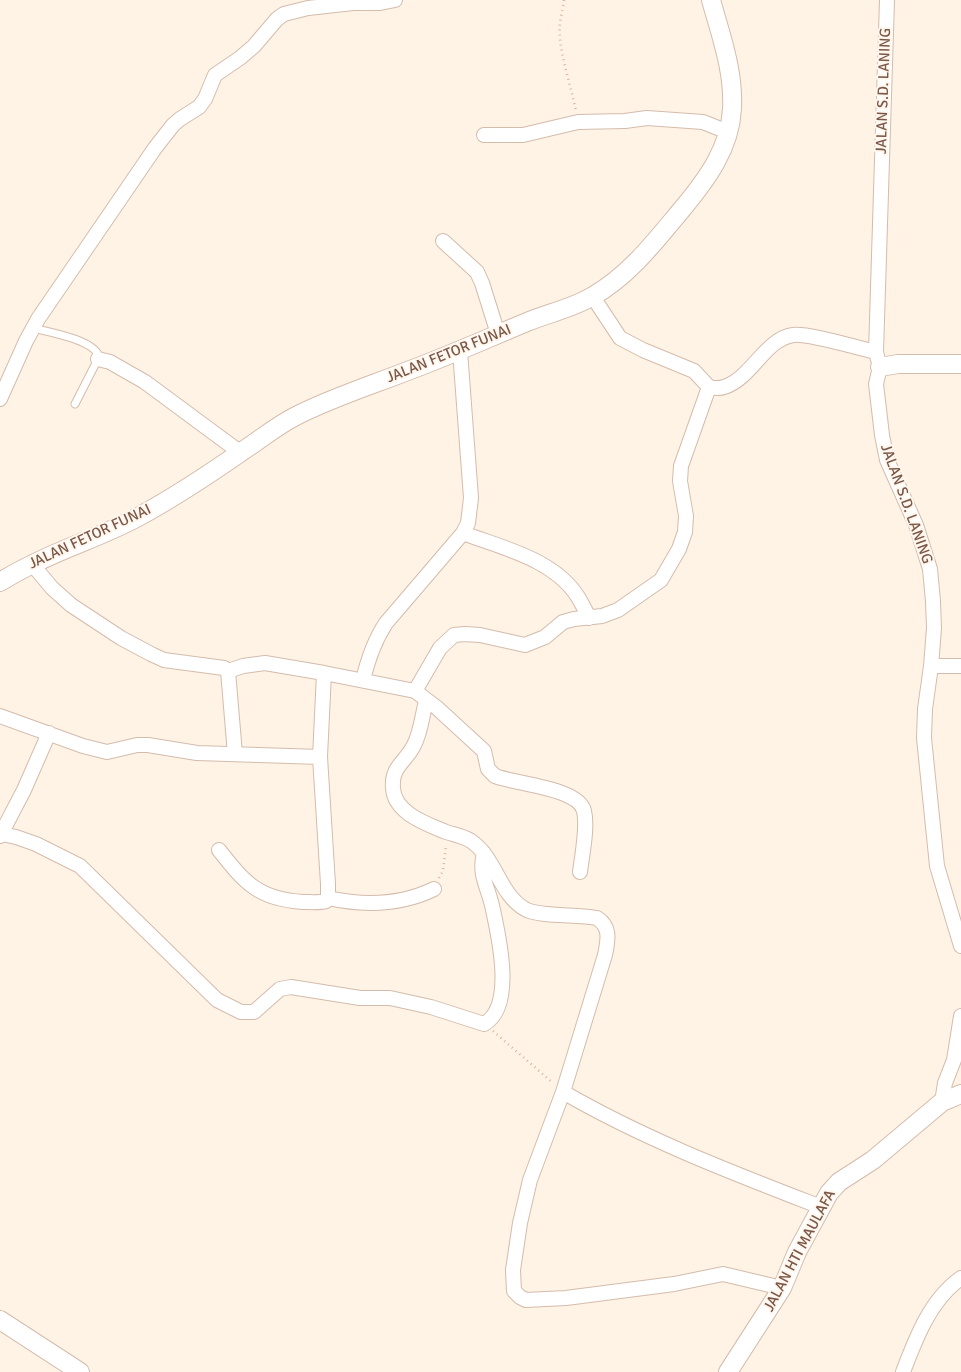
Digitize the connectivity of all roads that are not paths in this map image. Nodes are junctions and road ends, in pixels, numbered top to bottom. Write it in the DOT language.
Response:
graph roads {
  1 [pos="395,0"];
  2 [pos="711,0"];
  3 [pos="887,0"];
  4 [pos="728,132"];
  5 [pos="484,135"];
  6 [pos="443,241"];
  7 [pos="592,296"];
  8 [pos="33,328"];
  9 [pos="498,334"];
  10 [pos="460,351"];
  11 [pos="98,359"];
  12 [pos="878,360"];
  13 [pos="961,364"];
  14 [pos="709,387"];
  15 [pos="0,399"];
  16 [pos="75,404"];
  17 [pos="241,453"];
  18 [pos="463,533"];
  19 [pos="32,564"];
  20 [pos="0,582"];
  21 [pos="589,618"];
  22 [pos="931,666"];
  23 [pos="961,666"];
  24 [pos="228,671"];
  25 [pos="324,673"];
  26 [pos="363,680"];
  27 [pos="415,691"];
  28 [pos="426,701"];
  29 [pos="0,716"];
  30 [pos="49,733"];
  31 [pos="235,754"];
  32 [pos="320,757"];
  33 [pos="1,835"];
  34 [pos="219,850"];
  35 [pos="484,853"];
  36 [pos="580,872"];
  37 [pos="434,888"];
  38 [pos="328,898"];
  39 [pos="961,946"];
  40 [pos="961,1016"];
  41 [pos="563,1092"];
  42 [pos="961,1094"];
  43 [pos="942,1102"];
  44 [pos="821,1207"];
  45 [pos="961,1278"];
  46 [pos="782,1288"];
  47 [pos="0,1320"];
  48 [pos="80,1372"];
  49 [pos="728,1372"];
  50 [pos="903,1372"];
  1 -- 8 [label="street"];
  2 -- 4 [label="street, JALAN FETOR FUNAI"];
  3 -- 12 [label="street, JALAN S.D. LANING"];
  4 -- 5 [label="street"];
  4 -- 7 [label="street, JALAN FETOR FUNAI"];
  6 -- 9 [label="street"];
  7 -- 9 [label="street, JALAN FETOR FUNAI"];
  7 -- 14 [label="street"];
  8 -- 11 [label="lane"];
  8 -- 15 [label="street"];
  9 -- 10 [label="street, JALAN FETOR FUNAI"];
  10 -- 17 [label="street, JALAN FETOR FUNAI"];
  10 -- 18 [label="street"];
  11 -- 16 [label="lane"];
  11 -- 17 [label="street"];
  12 -- 13 [label="street"];
  12 -- 14 [label="street"];
  12 -- 22 [label="street, JALAN S.D. LANING"];
  14 -- 21 [label="street"];
  17 -- 19 [label="street, JALAN FETOR FUNAI"];
  18 -- 21 [label="street"];
  18 -- 26 [label="street"];
  19 -- 20 [label="street, JALAN FETOR FUNAI"];
  19 -- 24 [label="street"];
  21 -- 27 [label="street"];
  22 -- 23 [label="street"];
  22 -- 39 [label="street, JALAN S.D. LANING"];
  24 -- 25 [label="street"];
  24 -- 31 [label="street"];
  25 -- 26 [label="street"];
  25 -- 32 [label="street"];
  26 -- 27 [label="street"];
  27 -- 28 [label="street"];
  28 -- 35 [label="street"];
  28 -- 36 [label="street"];
  29 -- 30 [label="street"];
  30 -- 31 [label="street"];
  30 -- 33 [label="street"];
  31 -- 32 [label="street"];
  32 -- 38 [label="street"];
  33 -- 35 [label="street"];
  34 -- 38 [label="street"];
  35 -- 41 [label="street"];
  37 -- 38 [label="street"];
  40 -- 43 [label="street"];
  41 -- 44 [label="street"];
  41 -- 46 [label="street"];
  42 -- 43 [label="street, JALAN HTI MAULAFA"];
  43 -- 44 [label="street, JALAN HTI MAULAFA"];
  44 -- 46 [label="street, JALAN HTI MAULAFA"];
  45 -- 50 [label="street"];
  46 -- 49 [label="street, JALAN HTI MAULAFA"];
  47 -- 48 [label="street"];
}
